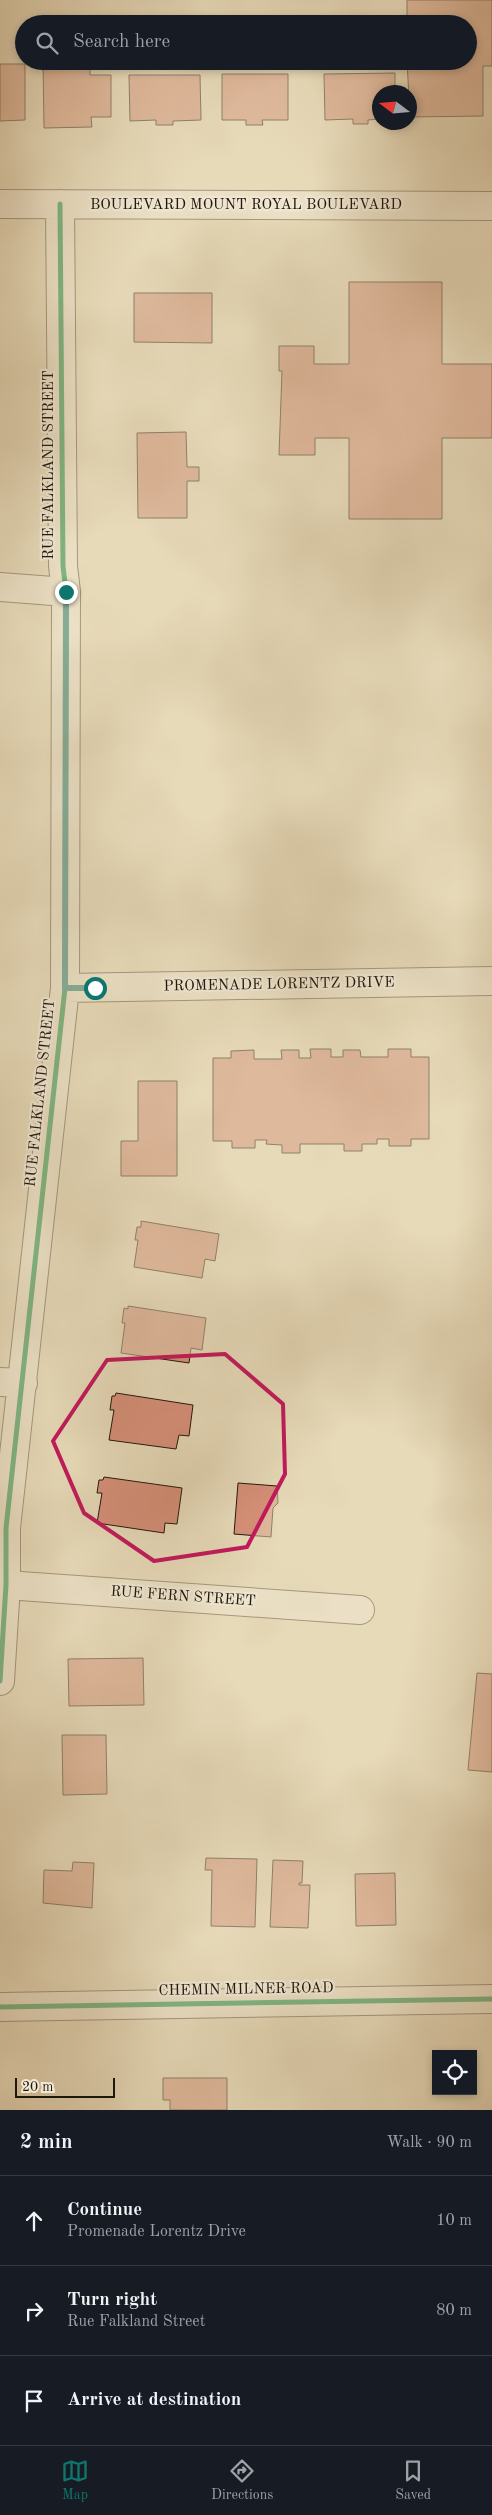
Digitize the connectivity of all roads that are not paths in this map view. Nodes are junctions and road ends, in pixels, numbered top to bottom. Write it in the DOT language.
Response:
graph roads {
  1 [pos="0,204"];
  2 [pos="60,204"];
  3 [pos="492,206"];
  4 [pos="0,587"];
  5 [pos="66,592"];
  6 [pos="492,981"];
  7 [pos="65,988"];
  8 [pos="12,1383"];
  9 [pos="6,1585"];
  10 [pos="360,1610"];
  11 [pos="0,1682"];
  12 [pos="492,1999"];
  13 [pos="0,2006"];
  1 -- 2 [label="street, BOULEVARD MOUNT ROYAL BOULEVARD"];
  2 -- 3 [label="street, BOULEVARD MOUNT ROYAL BOULEVARD"];
  2 -- 5 [label="street, RUE FALKLAND STREET"];
  4 -- 5 [label="street"];
  5 -- 7 [label="street, RUE FALKLAND STREET"];
  6 -- 7 [label="street, PROMENADE LORENTZ DRIVE"];
  7 -- 8 [label="street, RUE FALKLAND STREET"];
  8 -- 9 [label="street, RUE FALKLAND STREET"];
  9 -- 10 [label="street, RUE FERN STREET"];
  9 -- 11 [label="street, RUE FALKLAND STREET"];
  12 -- 13 [label="street, CHEMIN MILNER ROAD"];
}
